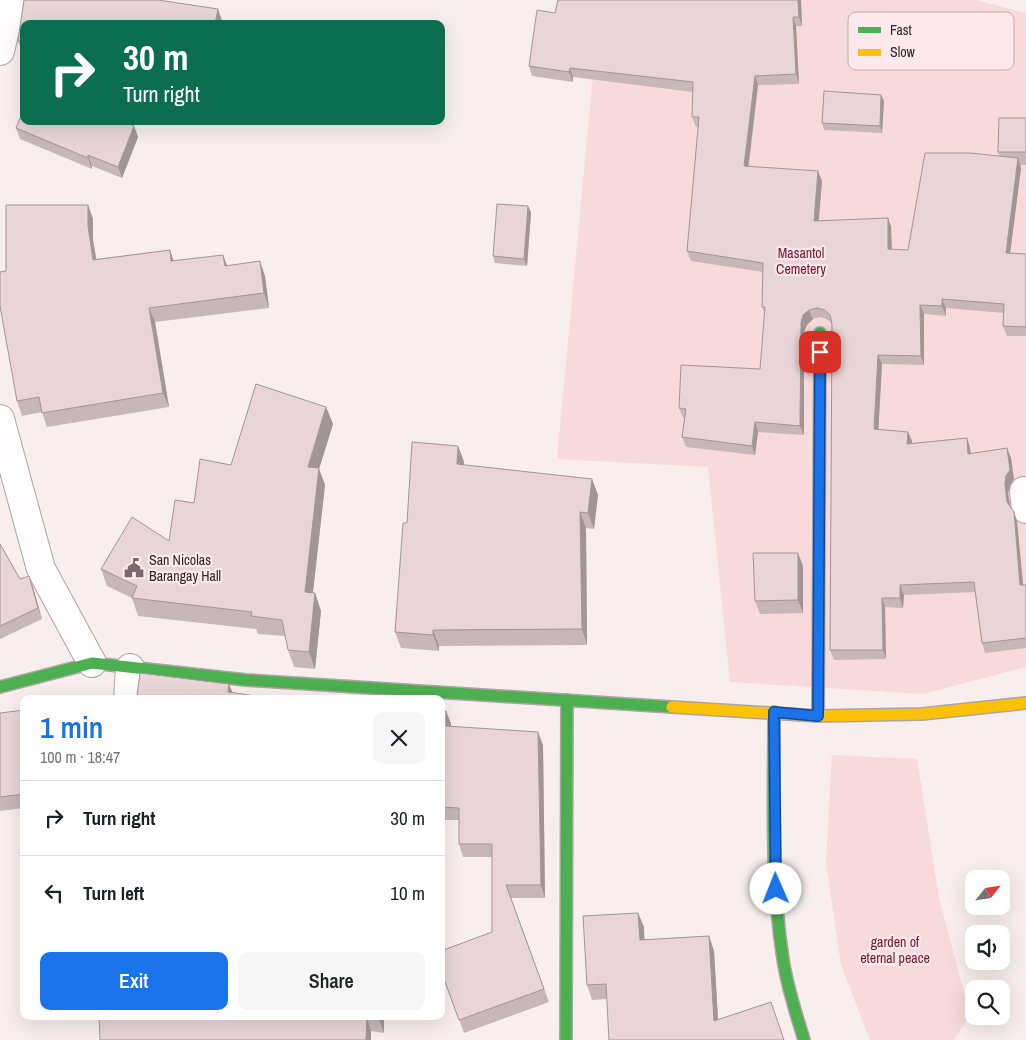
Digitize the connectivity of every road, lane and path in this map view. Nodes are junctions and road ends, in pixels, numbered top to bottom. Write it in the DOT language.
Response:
graph roads {
  1 [pos="12,0"];
  2 [pos="0,51"];
  3 [pos="820,334"];
  4 [pos="0,419"];
  5 [pos="92,663"];
  6 [pos="130,668"];
  7 [pos="0,688"];
  8 [pos="128,695"];
  9 [pos="567,700"];
  10 [pos="1026,703"];
  11 [pos="774,712"];
  12 [pos="818,716"];
  13 [pos="566,1040"];
  14 [pos="804,1040"];
  1 -- 2 [label="street"];
  3 -- 12 [label="street"];
  4 -- 5 [label="street"];
  5 -- 6 [label="street"];
  5 -- 7 [label="street"];
  6 -- 8 [label="street"];
  6 -- 9 [label="street"];
  9 -- 11 [label="street"];
  9 -- 13 [label="street"];
  10 -- 12 [label="street"];
  11 -- 12 [label="street"];
  11 -- 14 [label="street"];
}
